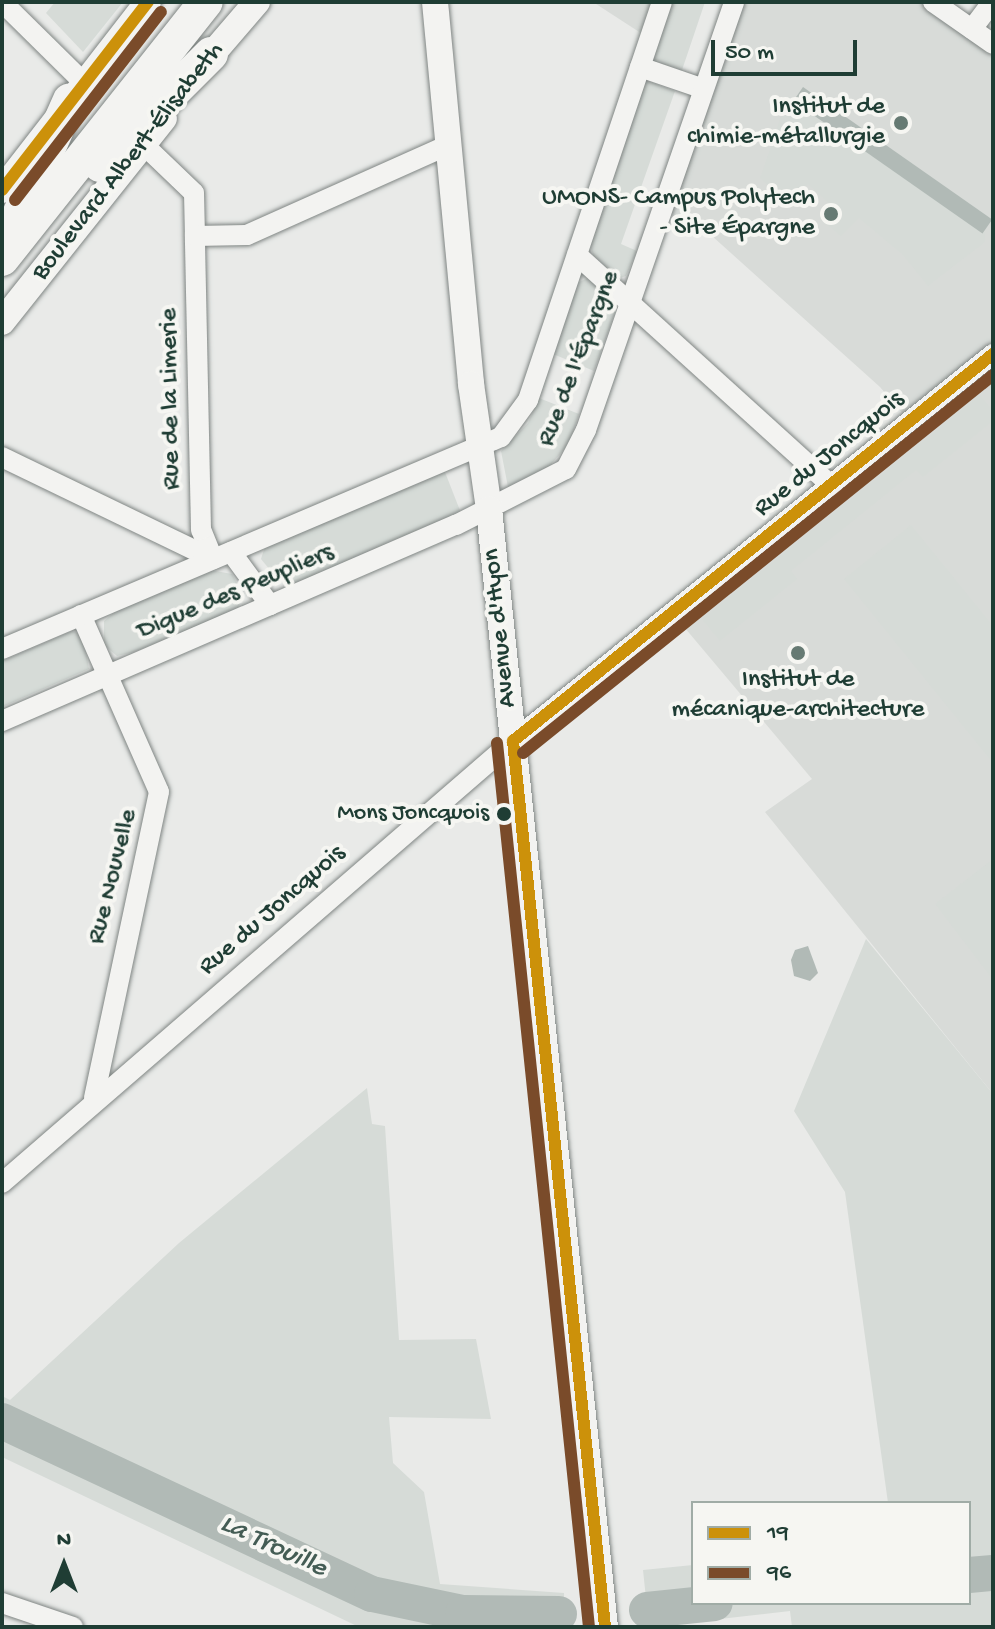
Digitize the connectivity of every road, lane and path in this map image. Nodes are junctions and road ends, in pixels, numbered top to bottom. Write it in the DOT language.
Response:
graph roads {
  1 [pos="2,2"];
  2 [pos="148,2"];
  3 [pos="206,2"];
  4 [pos="257,2"];
  5 [pos="435,2"];
  6 [pos="662,2"];
  7 [pos="734,2"];
  8 [pos="933,2"];
  9 [pos="992,2"];
  10 [pos="972,29"];
  11 [pos="993,44"];
  12 [pos="211,54"];
  13 [pos="640,67"];
  14 [pos="701,88"];
  15 [pos="76,91"];
  16 [pos="450,144"];
  17 [pos="144,145"];
  18 [pos="2,190"];
  19 [pos="195,236"];
  20 [pos="577,255"];
  21 [pos="2,258"];
  22 [pos="631,303"];
  23 [pos="2,322"];
  24 [pos="993,354"];
  25 [pos="478,447"];
  26 [pos="2,457"];
  27 [pos="833,487"];
  28 [pos="489,509"];
  29 [pos="222,555"];
  30 [pos="270,605"];
  31 [pos="81,615"];
  32 [pos="2,649"];
  33 [pos="107,677"];
  34 [pos="2,721"];
  35 [pos="513,741"];
  36 [pos="94,1098"];
  37 [pos="2,1183"];
  38 [pos="2,1603"];
  39 [pos="73,1627"];
  40 [pos="605,1627"];
  1 -- 15 [label="street"];
  2 -- 15 [label="street"];
  3 -- 21 [label="highway, Boulevard Albert-Élisabeth"];
  4 -- 12 [label="street, Boulevard Albert-Élisabeth"];
  5 -- 16 [label="street, Avenue d'Hyon"];
  6 -- 13 [label="street, Digue des Peupliers"];
  7 -- 14 [label="street, Rue de l'Épargne"];
  8 -- 10 [label="street"];
  9 -- 10 [label="street"];
  10 -- 11 [label="street"];
  12 -- 17 [label="street, Boulevard Albert-Élisabeth"];
  12 -- 21 [label="highway"];
  13 -- 14 [label="street"];
  13 -- 20 [label="street, Digue des Peupliers"];
  14 -- 22 [label="street, Rue de l'Épargne"];
  15 -- 18 [label="street"];
  15 -- 21 [label="highway"];
  16 -- 19 [label="street"];
  16 -- 25 [label="street, Avenue d'Hyon"];
  17 -- 19 [label="street, Rue de la Limerie"];
  17 -- 23 [label="street, Boulevard Albert-Élisabeth"];
  19 -- 29 [label="street, Rue de la Limerie"];
  20 -- 22 [label="street"];
  20 -- 25 [label="street, Digue des Peupliers"];
  22 -- 27 [label="street"];
  22 -- 28 [label="street, Rue de l'Épargne"];
  24 -- 27 [label="street, Rue du Joncquois"];
  25 -- 28 [label="street, Avenue d'Hyon"];
  25 -- 29 [label="street, Digue des Peupliers"];
  26 -- 29 [label="street"];
  27 -- 35 [label="street, Rue du Joncquois"];
  28 -- 30 [label="street, Digue des Peupliers"];
  28 -- 35 [label="street, Avenue d'Hyon"];
  29 -- 30 [label="street"];
  29 -- 31 [label="street, Digue des Peupliers"];
  30 -- 33 [label="street, Digue des Peupliers"];
  31 -- 32 [label="street, Digue des Peupliers"];
  31 -- 33 [label="street, Rue Nouvelle"];
  33 -- 34 [label="street, Digue des Peupliers"];
  33 -- 36 [label="street, Rue Nouvelle"];
  35 -- 36 [label="street, Rue du Joncquois"];
  35 -- 40 [label="street, Avenue d'Hyon"];
  36 -- 37 [label="street, Rue du Joncquois"];
  38 -- 39 [label="street"];
}
